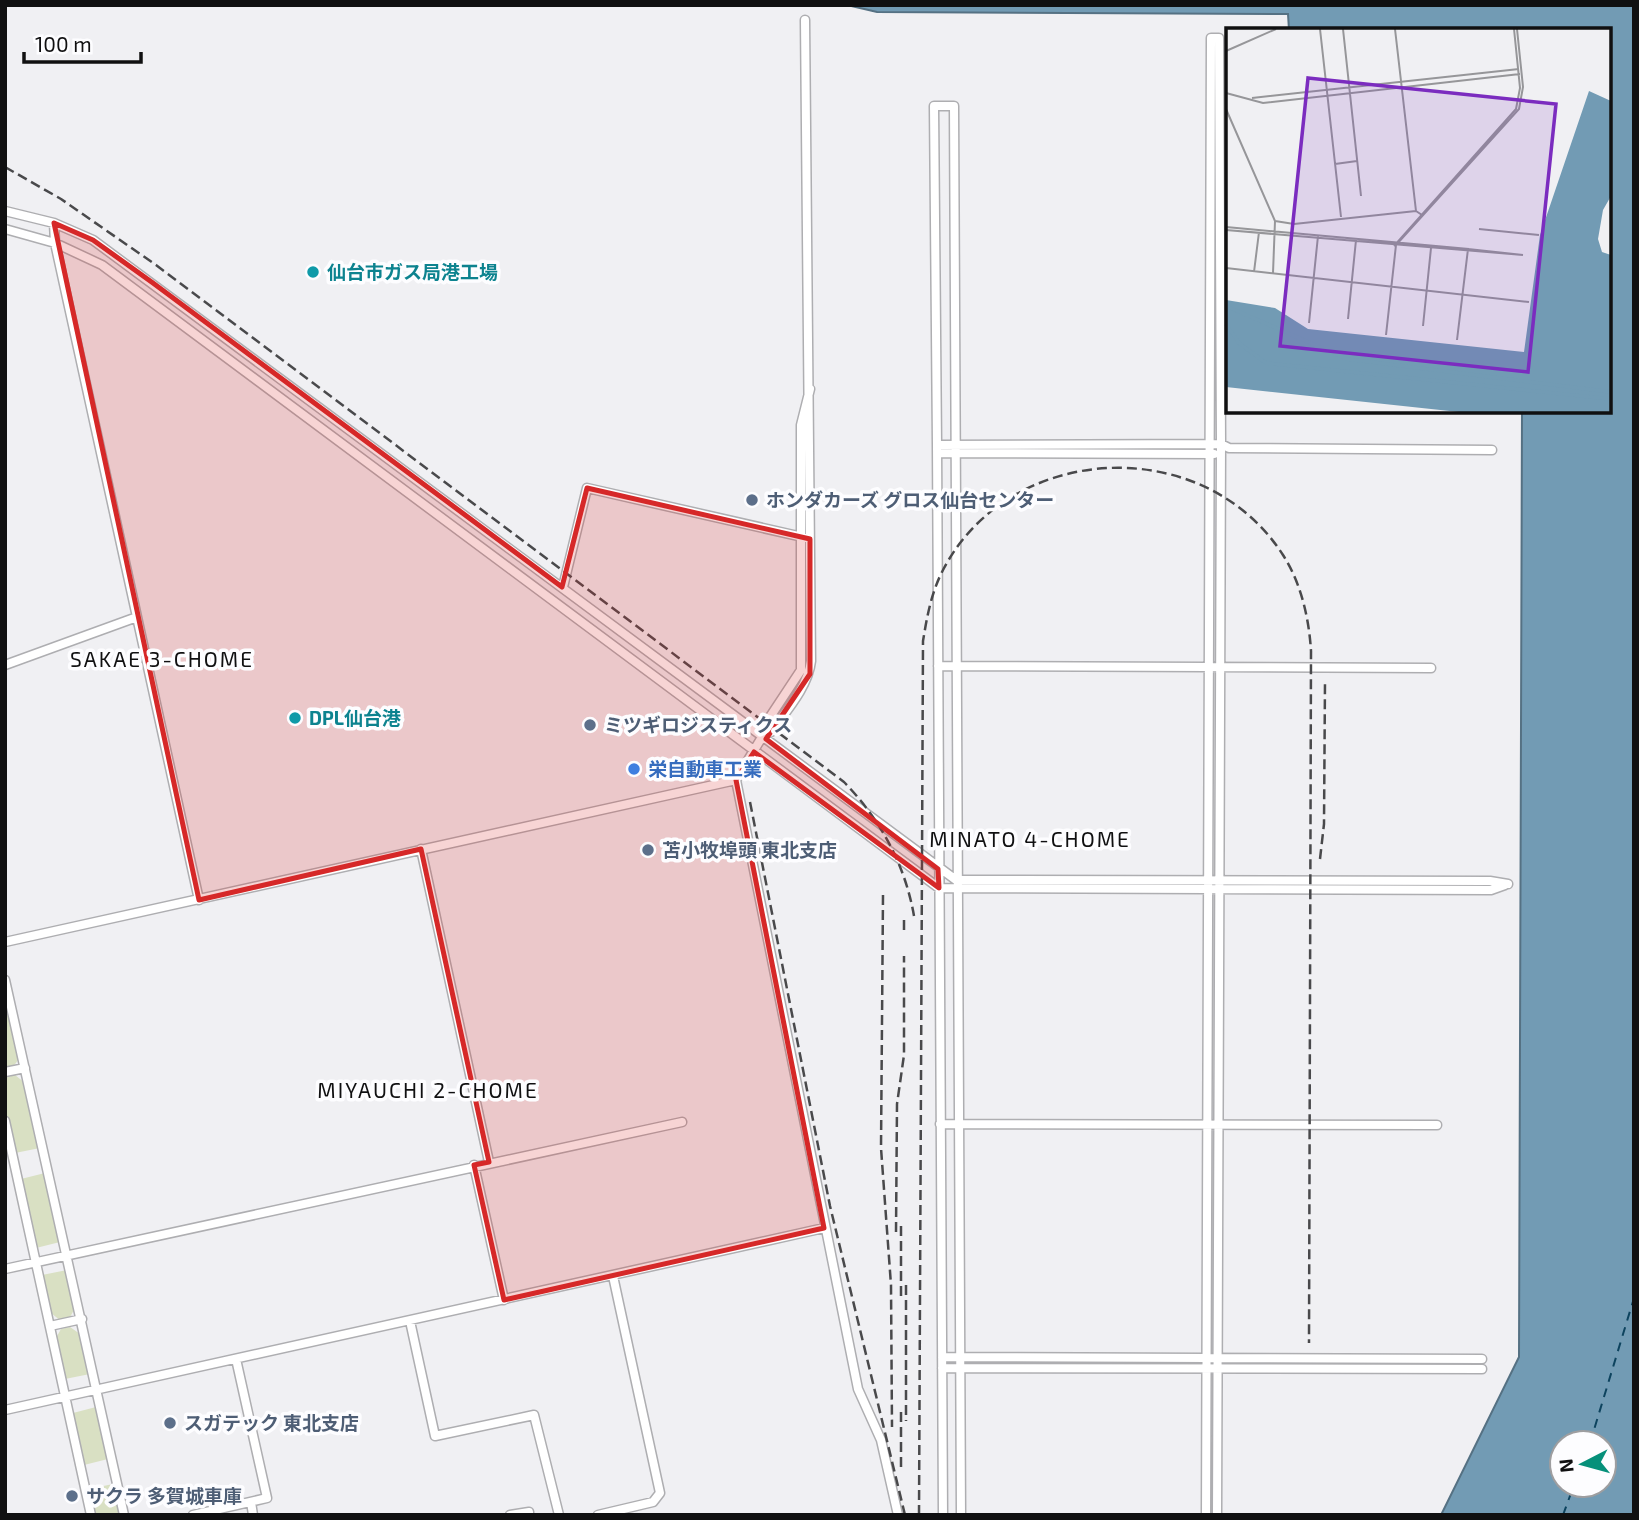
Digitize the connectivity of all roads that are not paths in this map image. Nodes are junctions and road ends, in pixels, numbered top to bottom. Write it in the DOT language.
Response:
graph roads {
  1 [pos="805,20"];
  2 [pos="5,211"];
  3 [pos="54,223"];
  4 [pos="5,229"];
  5 [pos="55,243"];
  6 [pos="1211,444"];
  7 [pos="1225,446"];
  8 [pos="937,449"];
  9 [pos="954,449"];
  10 [pos="1492,450"];
  11 [pos="1211,454"];
  12 [pos="1220,454"];
  13 [pos="400,468"];
  14 [pos="391,481"];
  15 [pos="806,537"];
  16 [pos="563,587"];
  17 [pos="137,617"];
  18 [pos="5,666"];
  19 [pos="938,666"];
  20 [pos="955,666"];
  21 [pos="1214,668"];
  22 [pos="1431,668"];
  23 [pos="762,737"];
  24 [pos="754,752"];
  25 [pos="736,780"];
  26 [pos="421,849"];
  27 [pos="938,869"];
  28 [pos="1219,880"];
  29 [pos="1208,881"];
  30 [pos="957,884"];
  31 [pos="939,888"];
  32 [pos="1208,891"];
  33 [pos="1219,891"];
  34 [pos="200,900"];
  35 [pos="5,942"];
  36 [pos="5,980"];
  37 [pos="25,1068"];
  38 [pos="5,1072"];
  39 [pos="5,1121"];
  40 [pos="682,1122"];
  41 [pos="940,1124"];
  42 [pos="958,1124"];
  43 [pos="1214,1124"];
  44 [pos="1437,1125"];
  45 [pos="489,1162"];
  46 [pos="474,1165"];
  47 [pos="824,1228"];
  48 [pos="67,1256"];
  49 [pos="36,1263"];
  50 [pos="5,1269"];
  51 [pos="613,1276"];
  52 [pos="505,1300"];
  53 [pos="82,1320"];
  54 [pos="410,1321"];
  55 [pos="50,1326"];
  56 [pos="942,1357"];
  57 [pos="959,1357"];
  58 [pos="236,1359"];
  59 [pos="1482,1359"];
  60 [pos="1208,1363"];
  61 [pos="1217,1363"];
  62 [pos="942,1368"];
  63 [pos="960,1368"];
  64 [pos="1482,1369"];
  65 [pos="98,1390"];
  66 [pos="66,1397"];
  67 [pos="5,1410"];
  68 [pos="250,1502"];
  69 [pos="91,1515"];
  70 [pos="124,1515"];
  71 [pos="194,1515"];
  72 [pos="253,1515"];
  73 [pos="510,1515"];
  74 [pos="529,1515"];
  75 [pos="559,1515"];
  76 [pos="598,1515"];
  77 [pos="898,1515"];
  78 [pos="943,1515"];
  79 [pos="961,1515"];
  80 [pos="1206,1515"];
  81 [pos="1217,1515"];
  1 -- 15 [label="street"];
  2 -- 3 [label="street"];
  3 -- 5 [label="street"];
  3 -- 13 [label="street"];
  4 -- 5 [label="street"];
  5 -- 14 [label="street"];
  5 -- 17 [label="street"];
  6 -- 7 [label="street"];
  6 -- 7 [label="street"];
  6 -- 9 [label="street"];
  6 -- 11 [label="street"];
  7 -- 10 [label="street"];
  7 -- 12 [label="street"];
  8 -- 9 [label="street"];
  8 -- 9 [label="street"];
  8 -- 19 [label="street"];
  9 -- 11 [label="street"];
  9 -- 20 [label="street"];
  11 -- 12 [label="street"];
  11 -- 21 [label="street"];
  12 -- 21 [label="street"];
  13 -- 14 [label="street"];
  13 -- 16 [label="street"];
  14 -- 24 [label="street"];
  15 -- 16 [label="street"];
  15 -- 23 [label="street"];
  16 -- 23 [label="street"];
  17 -- 18 [label="street"];
  17 -- 34 [label="street"];
  19 -- 20 [label="street"];
  19 -- 27 [label="street"];
  20 -- 21 [label="street"];
  20 -- 30 [label="street"];
  21 -- 22 [label="street"];
  21 -- 28 [label="street"];
  21 -- 29 [label="street"];
  23 -- 24 [label="street"];
  23 -- 27 [label="street"];
  24 -- 25 [label="street"];
  24 -- 31 [label="street"];
  25 -- 26 [label="street"];
  25 -- 47 [label="street"];
  26 -- 34 [label="street"];
  26 -- 45 [label="street"];
  27 -- 30 [label="street"];
  27 -- 31 [label="street"];
  28 -- 29 [label="street"];
  28 -- 33 [label="street"];
  28 -- 33 [label="street"];
  29 -- 30 [label="street"];
  29 -- 32 [label="street"];
  30 -- 31 [label="street"];
  30 -- 32 [label="street"];
  30 -- 42 [label="street"];
  31 -- 41 [label="street"];
  32 -- 33 [label="street"];
  32 -- 43 [label="street"];
  33 -- 43 [label="street"];
  34 -- 35 [label="street"];
  36 -- 37 [label="street"];
  37 -- 38 [label="street"];
  37 -- 48 [label="street"];
  39 -- 49 [label="street"];
  40 -- 45 [label="street"];
  41 -- 42 [label="street"];
  41 -- 56 [label="street"];
  42 -- 43 [label="street"];
  42 -- 57 [label="street"];
  43 -- 44 [label="street"];
  43 -- 60 [label="street"];
  43 -- 61 [label="street"];
  45 -- 46 [label="street"];
  46 -- 48 [label="street"];
  46 -- 52 [label="street"];
  47 -- 51 [label="street"];
  47 -- 77 [label="street"];
  48 -- 49 [label="street"];
  48 -- 53 [label="street"];
  49 -- 50 [label="street"];
  49 -- 55 [label="street"];
  51 -- 52 [label="street"];
  51 -- 76 [label="street"];
  52 -- 54 [label="street"];
  53 -- 55 [label="street"];
  53 -- 65 [label="street"];
  54 -- 58 [label="street"];
  54 -- 75 [label="street"];
  55 -- 66 [label="street"];
  56 -- 57 [label="street"];
  56 -- 62 [label="street"];
  57 -- 60 [label="street"];
  57 -- 63 [label="street"];
  58 -- 65 [label="street"];
  58 -- 68 [label="street"];
  59 -- 61 [label="street"];
  60 -- 61 [label="street"];
  60 -- 63 [label="street"];
  60 -- 80 [label="street"];
  61 -- 64 [label="street"];
  61 -- 81 [label="street"];
  62 -- 63 [label="street"];
  62 -- 78 [label="street"];
  63 -- 79 [label="street"];
  65 -- 66 [label="street"];
  65 -- 70 [label="street"];
  66 -- 67 [label="street"];
  66 -- 69 [label="street"];
  68 -- 71 [label="street"];
  68 -- 72 [label="street"];
  73 -- 74 [label="street"];
}
